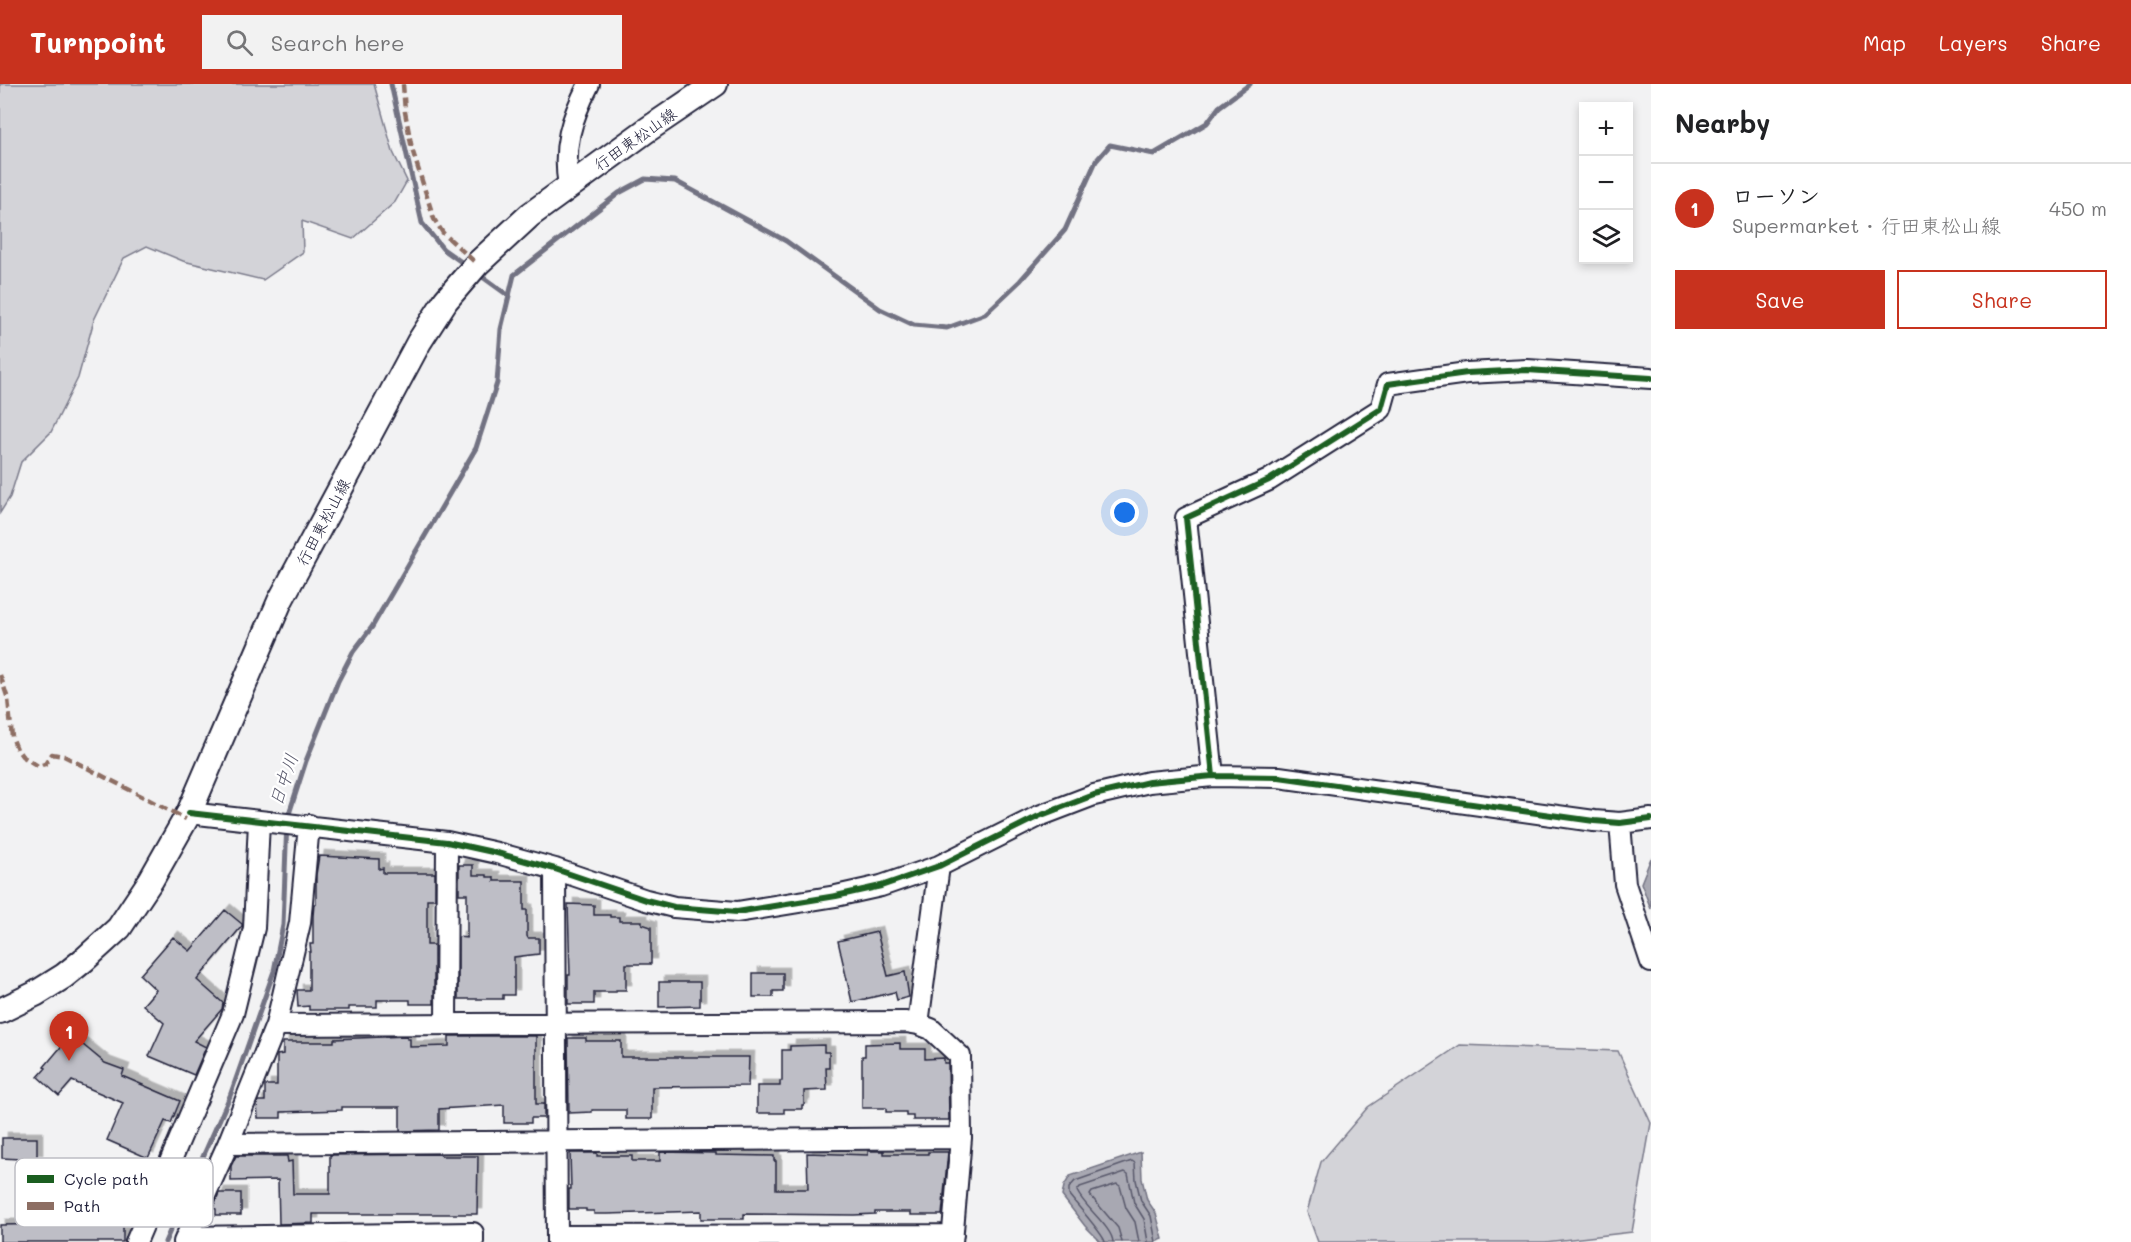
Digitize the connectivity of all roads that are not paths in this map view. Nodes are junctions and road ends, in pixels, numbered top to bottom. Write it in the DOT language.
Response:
graph roads {
  1 [pos="589,84"];
  2 [pos="715,84"];
  3 [pos="569,186"];
  4 [pos="1651,378"];
  5 [pos="1213,776"];
  6 [pos="189,813"];
  7 [pos="1651,819"];
  8 [pos="259,822"];
  9 [pos="1620,823"];
  10 [pos="309,825"];
  11 [pos="447,842"];
  12 [pos="939,866"];
  13 [pos="555,869"];
  14 [pos="1651,962"];
  15 [pos="0,1011"];
  16 [pos="446,1023"];
  17 [pos="556,1024"];
  18 [pos="918,1024"];
  19 [pos="276,1025"];
  20 [pos="961,1138"];
  21 [pos="557,1142"];
  22 [pos="228,1144"];
  23 [pos="172,1158"];
  24 [pos="213,1177"];
  25 [pos="142,1227"];
  26 [pos="185,1239"];
  27 [pos="557,1239"];
  28 [pos="953,1239"];
  29 [pos="136,1242"];
  30 [pos="473,1242"];
  1 -- 3 [label="street"];
  2 -- 3 [label="main road, 行田東松山線"];
  3 -- 6 [label="main road, 行田東松山線"];
  4 -- 5 [label="street"];
  5 -- 9 [label="street"];
  5 -- 12 [label="street"];
  6 -- 8 [label="street"];
  6 -- 15 [label="main road, 行田東松山線"];
  7 -- 9 [label="street"];
  8 -- 10 [label="street"];
  8 -- 23 [label="street"];
  9 -- 14 [label="street"];
  10 -- 11 [label="street"];
  10 -- 19 [label="street"];
  11 -- 13 [label="street"];
  11 -- 16 [label="street"];
  12 -- 13 [label="street"];
  12 -- 18 [label="street"];
  13 -- 17 [label="street"];
  16 -- 17 [label="street"];
  16 -- 19 [label="street"];
  17 -- 18 [label="street"];
  17 -- 21 [label="street"];
  18 -- 20 [label="street"];
  19 -- 22 [label="street"];
  20 -- 21 [label="street"];
  20 -- 28 [label="street"];
  21 -- 22 [label="street"];
  21 -- 27 [label="street"];
  22 -- 24 [label="street"];
  25 -- 29 [label="street"];
  26 -- 30 [label="street"];
  27 -- 28 [label="street"];
}
